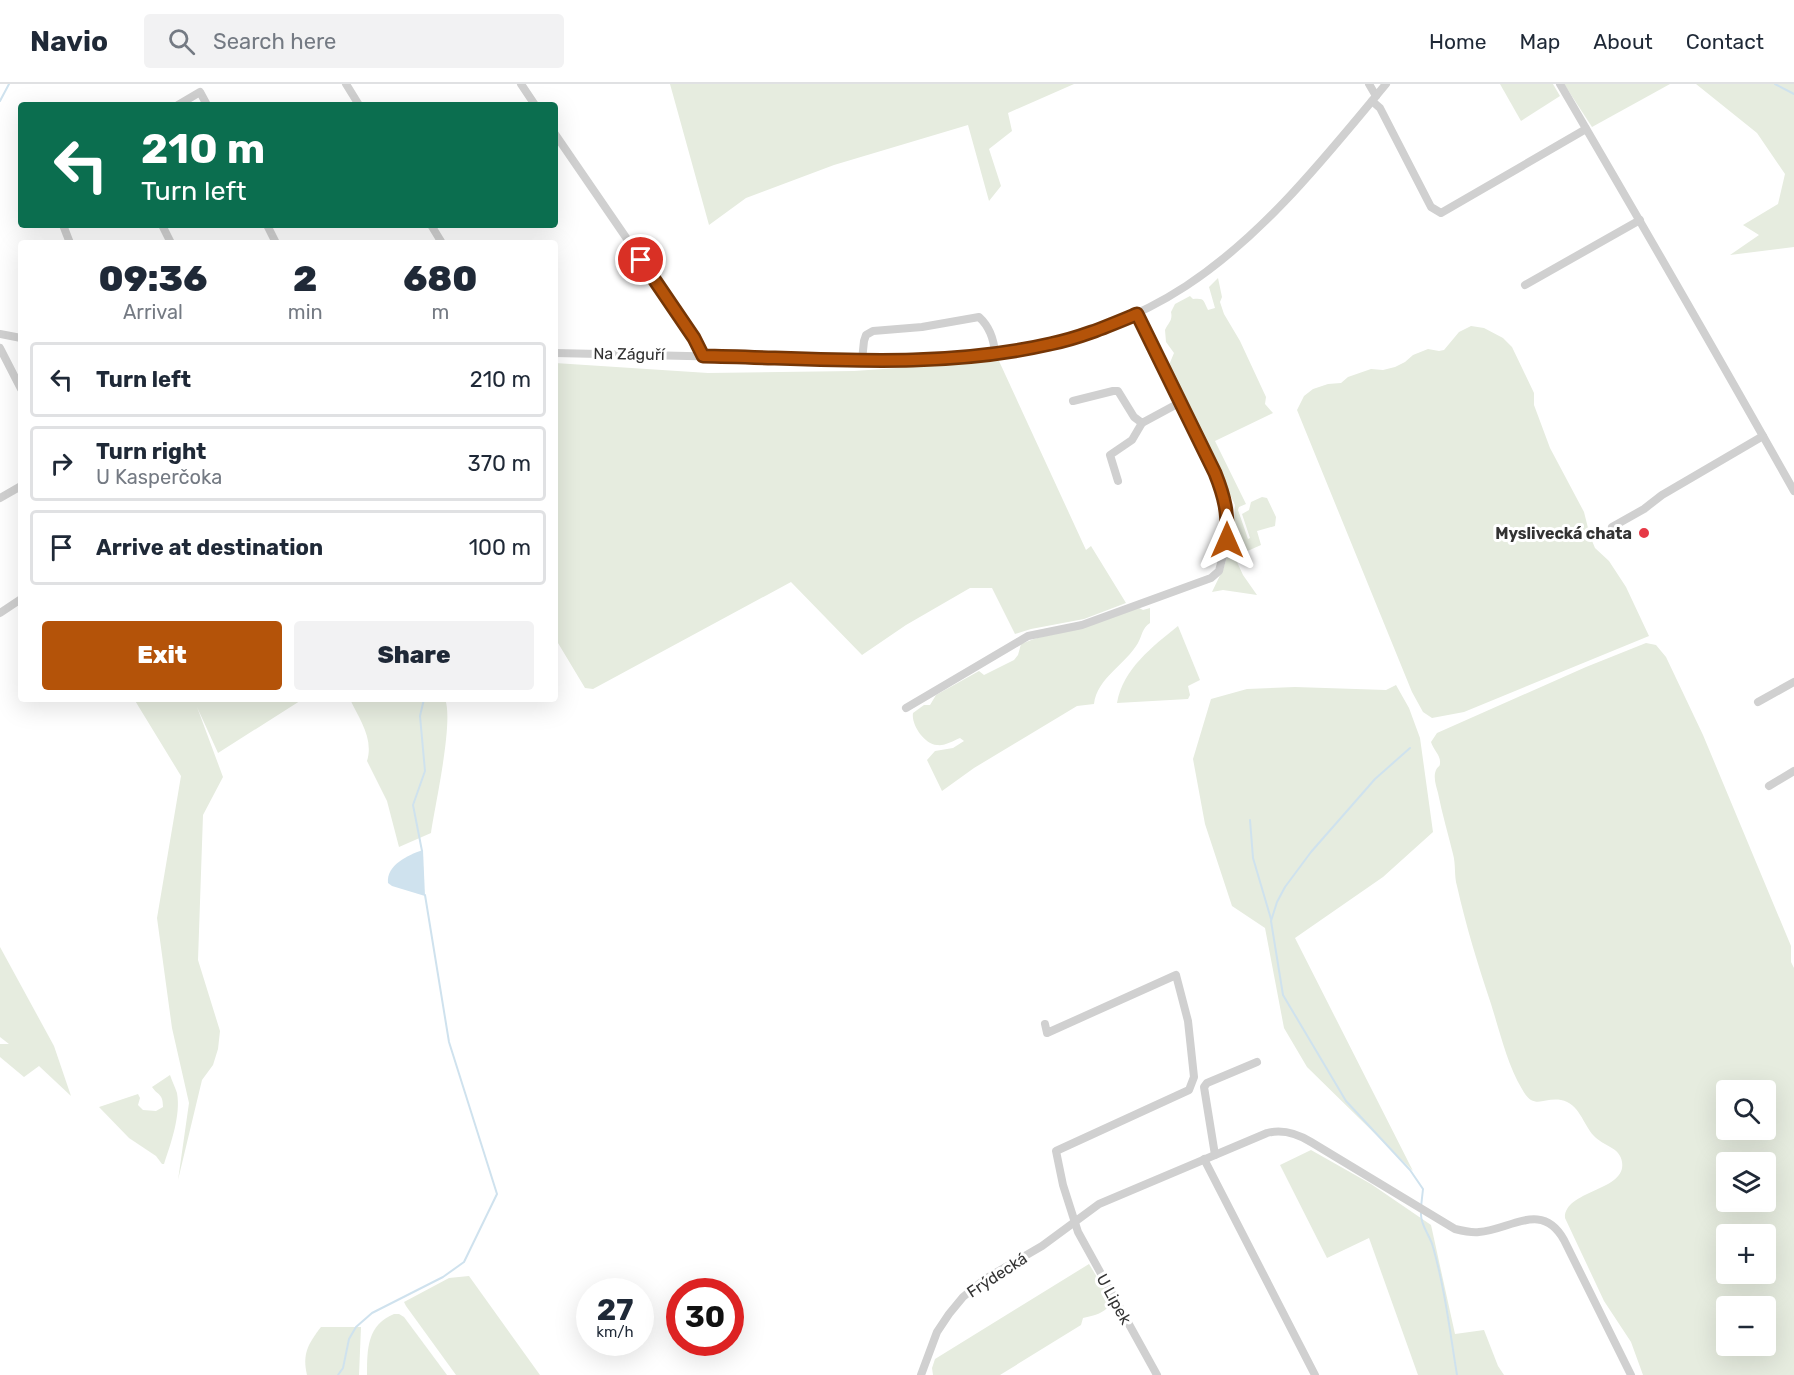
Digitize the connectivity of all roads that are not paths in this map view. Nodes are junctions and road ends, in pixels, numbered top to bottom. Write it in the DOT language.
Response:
graph roads {
  1 [pos="346,84"];
  2 [pos="521,84"];
  3 [pos="1369,84"];
  4 [pos="1386,84"];
  5 [pos="1560,84"];
  6 [pos="198,88"];
  7 [pos="1374,98"];
  8 [pos="182,102"];
  9 [pos="205,102"];
  10 [pos="357,102"];
  11 [pos="533,102"];
  12 [pos="1586,129"];
  13 [pos="558,138"];
  14 [pos="1640,220"];
  15 [pos="1525,285"];
  16 [pos="1137,314"];
  17 [pos="0,334"];
  18 [pos="18,337"];
  19 [pos="0,348"];
  20 [pos="558,353"];
  21 [pos="995,354"];
  22 [pos="703,356"];
  23 [pos="862,360"];
  24 [pos="18,383"];
  25 [pos="1073,401"];
  26 [pos="1179,403"];
  27 [pos="1142,423"];
  28 [pos="1763,436"];
  29 [pos="1118,481"];
  30 [pos="18,488"];
  31 [pos="1794,491"];
  32 [pos="0,498"];
  33 [pos="1612,527"];
  34 [pos="18,604"];
  35 [pos="0,613"];
  36 [pos="1794,682"];
  37 [pos="1758,702"];
  38 [pos="906,708"];
  39 [pos="1794,771"];
  40 [pos="1769,786"];
  41 [pos="1047,1032"];
  42 [pos="1257,1062"];
  43 [pos="1215,1155"];
  44 [pos="1203,1159"];
  45 [pos="1074,1222"];
  46 [pos="921,1375"];
  47 [pos="1157,1375"];
  48 [pos="1315,1375"];
  49 [pos="1631,1375"];
  1 -- 10 [label="street"];
  2 -- 11 [label="street"];
  3 -- 7 [label="street"];
  4 -- 7 [label="street, Na Záguří"];
  5 -- 12 [label="street"];
  6 -- 8 [label="street"];
  6 -- 9 [label="street"];
  7 -- 12 [label="street"];
  7 -- 16 [label="street, Na Záguří"];
  12 -- 14 [label="street"];
  13 -- 22 [label="street"];
  14 -- 15 [label="street"];
  14 -- 28 [label="street"];
  16 -- 21 [label="street, Na Záguří"];
  16 -- 26 [label="street"];
  17 -- 18 [label="street"];
  19 -- 24 [label="street"];
  20 -- 22 [label="street, Na Záguří"];
  21 -- 23 [label="street, Na Záguří"];
  21 -- 23 [label="street"];
  22 -- 23 [label="street, Na Záguří"];
  25 -- 27 [label="street"];
  26 -- 27 [label="street"];
  26 -- 38 [label="street"];
  27 -- 29 [label="street"];
  28 -- 31 [label="street"];
  28 -- 33 [label="street"];
  30 -- 32 [label="street"];
  34 -- 35 [label="street"];
  36 -- 37 [label="street"];
  39 -- 40 [label="street"];
  41 -- 45 [label="street, U Lipek"];
  42 -- 43 [label="street"];
  43 -- 44 [label="street, Frýdecká"];
  43 -- 49 [label="street, Frýdecká"];
  44 -- 45 [label="street, Frýdecká"];
  44 -- 48 [label="street"];
  45 -- 46 [label="street, Frýdecká"];
  45 -- 47 [label="street, U Lipek"];
}
